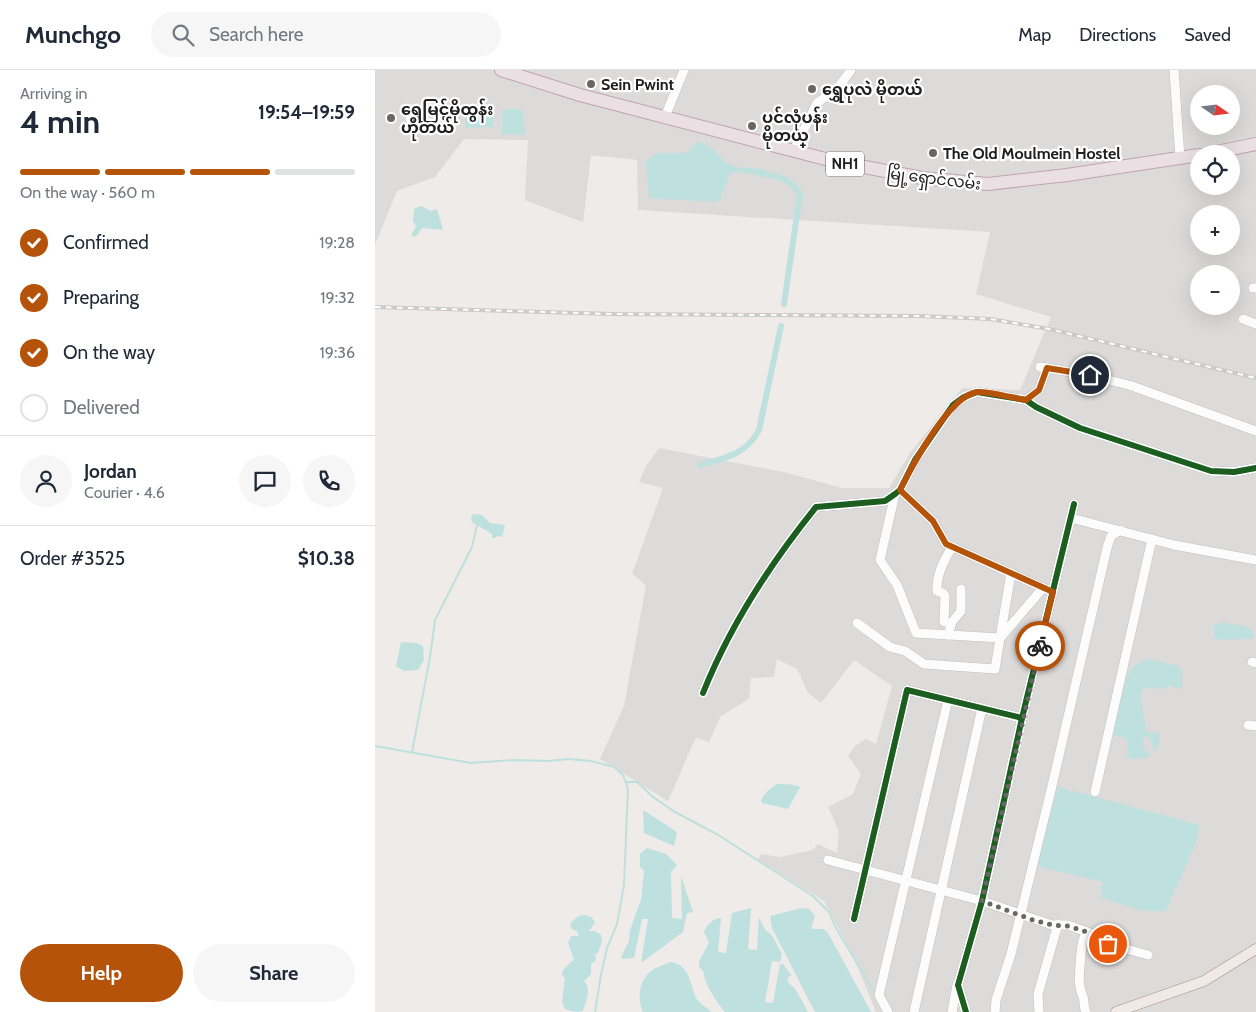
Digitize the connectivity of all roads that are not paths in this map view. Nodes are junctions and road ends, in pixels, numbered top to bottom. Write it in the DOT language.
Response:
graph roads {
  1 [pos="501,70"];
  2 [pos="684,70"];
  3 [pos="851,70"];
  4 [pos="1174,70"];
  5 [pos="665,117"];
  6 [pos="1256,144"];
  7 [pos="1240,147"];
  8 [pos="793,150"];
  9 [pos="1190,156"];
  10 [pos="1180,158"];
  11 [pos="1243,319"];
  12 [pos="1256,324"];
  13 [pos="1026,400"];
  14 [pos="1256,431"];
  15 [pos="1256,468"];
  16 [pos="898,492"];
  17 [pos="1075,504"];
  18 [pos="1071,518"];
  19 [pos="1121,530"];
  20 [pos="1152,539"];
  21 [pos="952,547"];
  22 [pos="1256,560"];
  23 [pos="1011,573"];
  24 [pos="1043,588"];
  25 [pos="961,589"];
  26 [pos="1053,592"];
  27 [pos="944,622"];
  28 [pos="857,623"];
  29 [pos="948,635"];
  30 [pos="1000,638"];
  31 [pos="703,693"];
  32 [pos="948,700"];
  33 [pos="982,708"];
  34 [pos="1022,718"];
  35 [pos="1095,792"];
  36 [pos="828,860"];
  37 [pos="865,871"];
  38 [pos="904,881"];
  39 [pos="942,890"];
  40 [pos="982,901"];
  41 [pos="1021,914"];
  42 [pos="854,919"];
  43 [pos="1058,924"];
  44 [pos="1087,932"];
  45 [pos="1256,949"];
  46 [pos="1148,954"];
  47 [pos="958,985"];
  48 [pos="888,1012"];
  49 [pos="914,1012"];
  50 [pos="952,1012"];
  51 [pos="966,1012"];
  52 [pos="995,1012"];
  53 [pos="1039,1012"];
  54 [pos="1086,1012"];
  55 [pos="1116,1012"];
  1 -- 5 [label="highway, မြို့ရှောင်လမ်း / NH1"];
  2 -- 5 [label="street"];
  3 -- 8 [label="street"];
  4 -- 10 [label="street"];
  5 -- 8 [label="highway, မြို့ရှောင်လမ်း / NH1"];
  6 -- 7 [label="highway"];
  8 -- 10 [label="highway, မြို့ရှောင်လမ်း / NH1"];
  9 -- 10 [label="highway, မြို့ရှောင်လမ်း / NH1"];
  11 -- 12 [label="street"];
  13 -- 14 [label="street"];
  13 -- 15 [label="street"];
  13 -- 16 [label="street"];
  16 -- 21 [label="street"];
  16 -- 29 [label="street"];
  16 -- 31 [label="street"];
  17 -- 18 [label="street"];
  18 -- 19 [label="street"];
  18 -- 26 [label="street"];
  19 -- 20 [label="street"];
  19 -- 41 [label="street"];
  20 -- 22 [label="street"];
  20 -- 35 [label="street"];
  21 -- 23 [label="street"];
  21 -- 27 [label="street"];
  23 -- 24 [label="street"];
  23 -- 30 [label="street"];
  24 -- 26 [label="street"];
  24 -- 30 [label="street"];
  25 -- 29 [label="street"];
  26 -- 34 [label="street"];
  28 -- 30 [label="street"];
  29 -- 30 [label="street"];
  32 -- 33 [label="street"];
  32 -- 37 [label="street"];
  32 -- 38 [label="street"];
  33 -- 34 [label="street"];
  33 -- 39 [label="street"];
  34 -- 40 [label="street"];
  36 -- 37 [label="street"];
  37 -- 38 [label="street"];
  37 -- 42 [label="street"];
  38 -- 39 [label="street"];
  38 -- 48 [label="street"];
  39 -- 40 [label="street"];
  39 -- 49 [label="street"];
  40 -- 41 [label="street"];
  40 -- 47 [label="street"];
  41 -- 43 [label="street"];
  41 -- 52 [label="street"];
  43 -- 44 [label="street"];
  43 -- 53 [label="street"];
  44 -- 46 [label="street"];
  44 -- 54 [label="street"];
  45 -- 55 [label="main road"];
  47 -- 50 [label="street"];
  47 -- 51 [label="street"];
}
